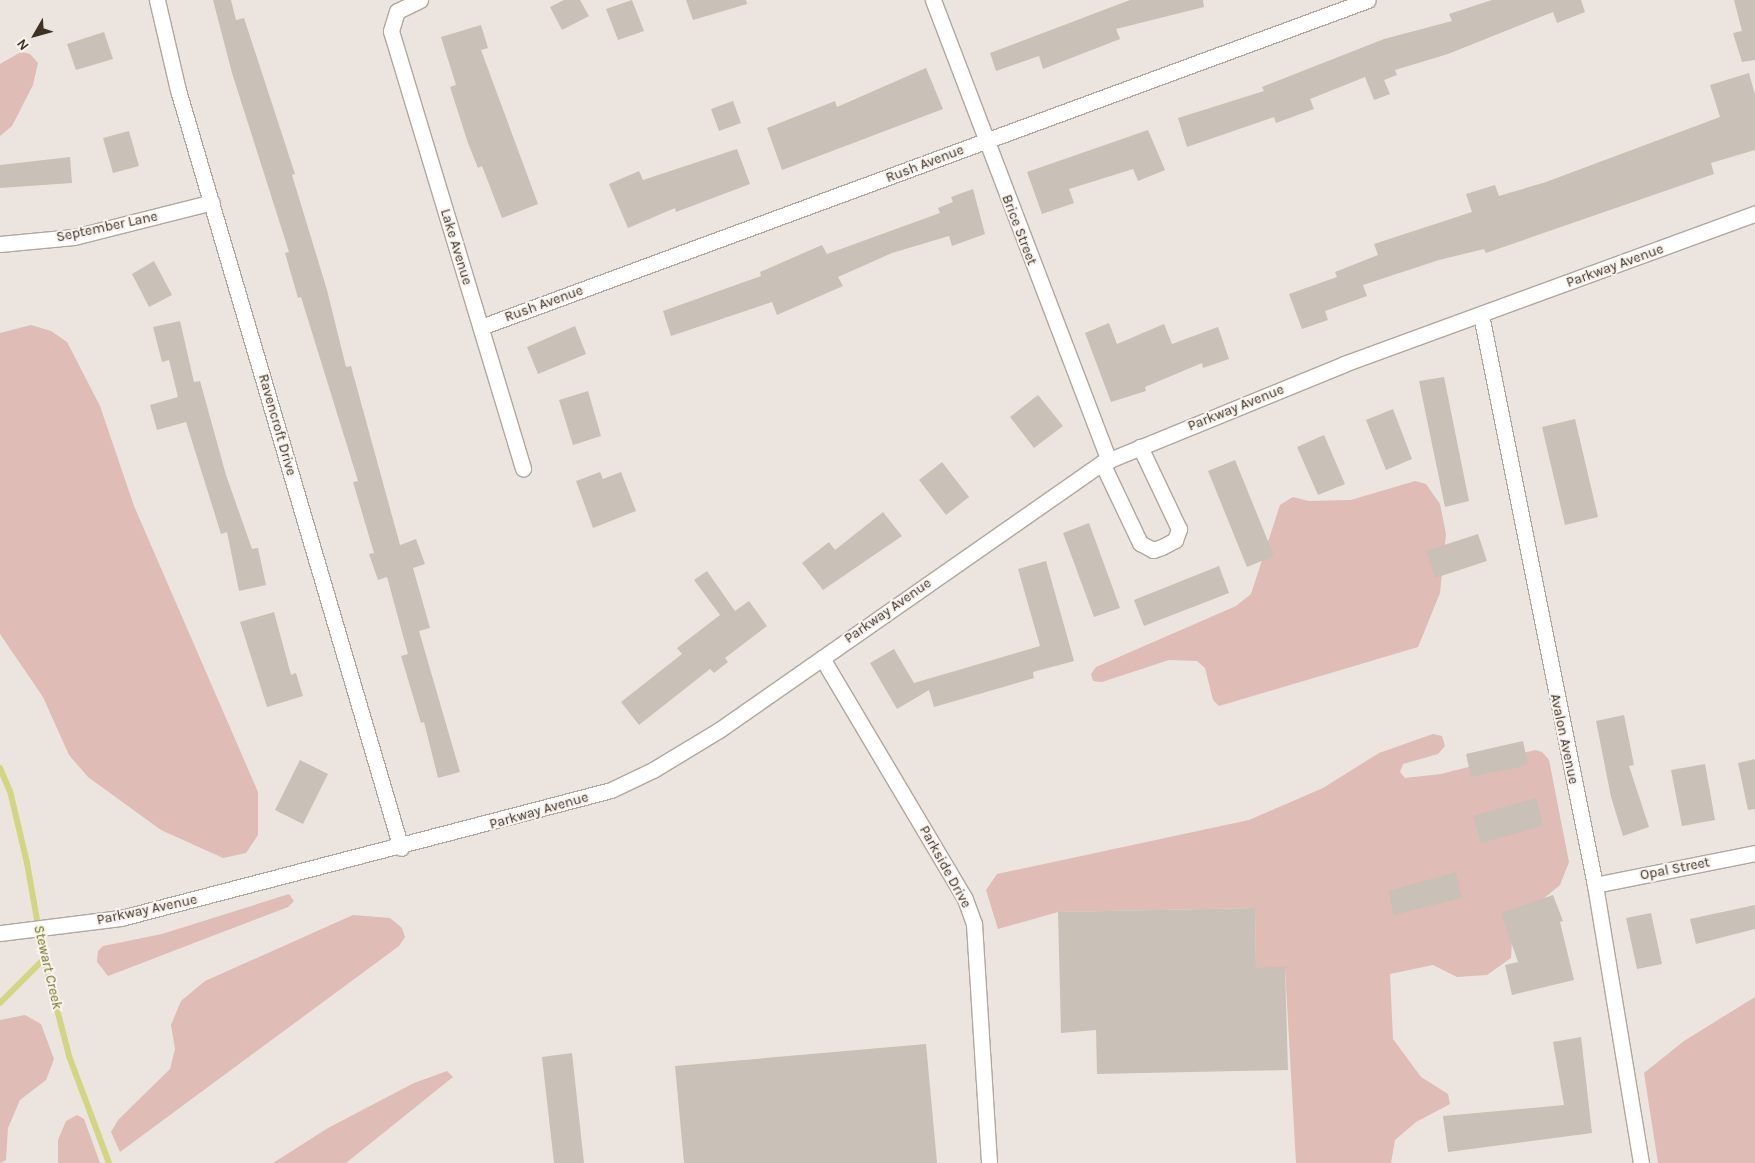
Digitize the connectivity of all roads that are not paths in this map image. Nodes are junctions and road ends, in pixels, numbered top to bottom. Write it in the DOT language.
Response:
graph roads {
  1 [pos="158,0"];
  2 [pos="420,0"];
  3 [pos="933,0"];
  4 [pos="1359,2"];
  5 [pos="985,141"];
  6 [pos="212,202"];
  7 [pos="1755,214"];
  8 [pos="0,244"];
  9 [pos="1481,316"];
  10 [pos="480,327"];
  11 [pos="1140,447"];
  12 [pos="1105,461"];
  13 [pos="523,469"];
  14 [pos="822,658"];
  15 [pos="401,848"];
  16 [pos="1755,853"];
  17 [pos="1595,885"];
  18 [pos="0,933"];
  19 [pos="989,1163"];
  20 [pos="1641,1163"];
  1 -- 6 [label="street, Ravencroft Drive"];
  2 -- 10 [label="street, Lake Avenue"];
  3 -- 5 [label="street, Brice Street"];
  4 -- 5 [label="street, Rush Avenue"];
  5 -- 10 [label="street, Rush Avenue"];
  5 -- 12 [label="street, Brice Street"];
  6 -- 8 [label="street, September Lane"];
  6 -- 15 [label="street, Ravencroft Drive"];
  7 -- 9 [label="street, Parkway Avenue"];
  9 -- 11 [label="street, Parkway Avenue"];
  9 -- 17 [label="street, Avalon Avenue"];
  10 -- 13 [label="street, Lake Avenue"];
  11 -- 12 [label="street, Parkway Avenue"];
  11 -- 12 [label="street, Brice Street"];
  12 -- 14 [label="street, Parkway Avenue"];
  14 -- 15 [label="street, Parkway Avenue"];
  14 -- 19 [label="street, Parkside Drive"];
  15 -- 18 [label="street, Parkway Avenue"];
  16 -- 17 [label="street, Opal Street"];
  17 -- 20 [label="street, Avalon Avenue"];
}
